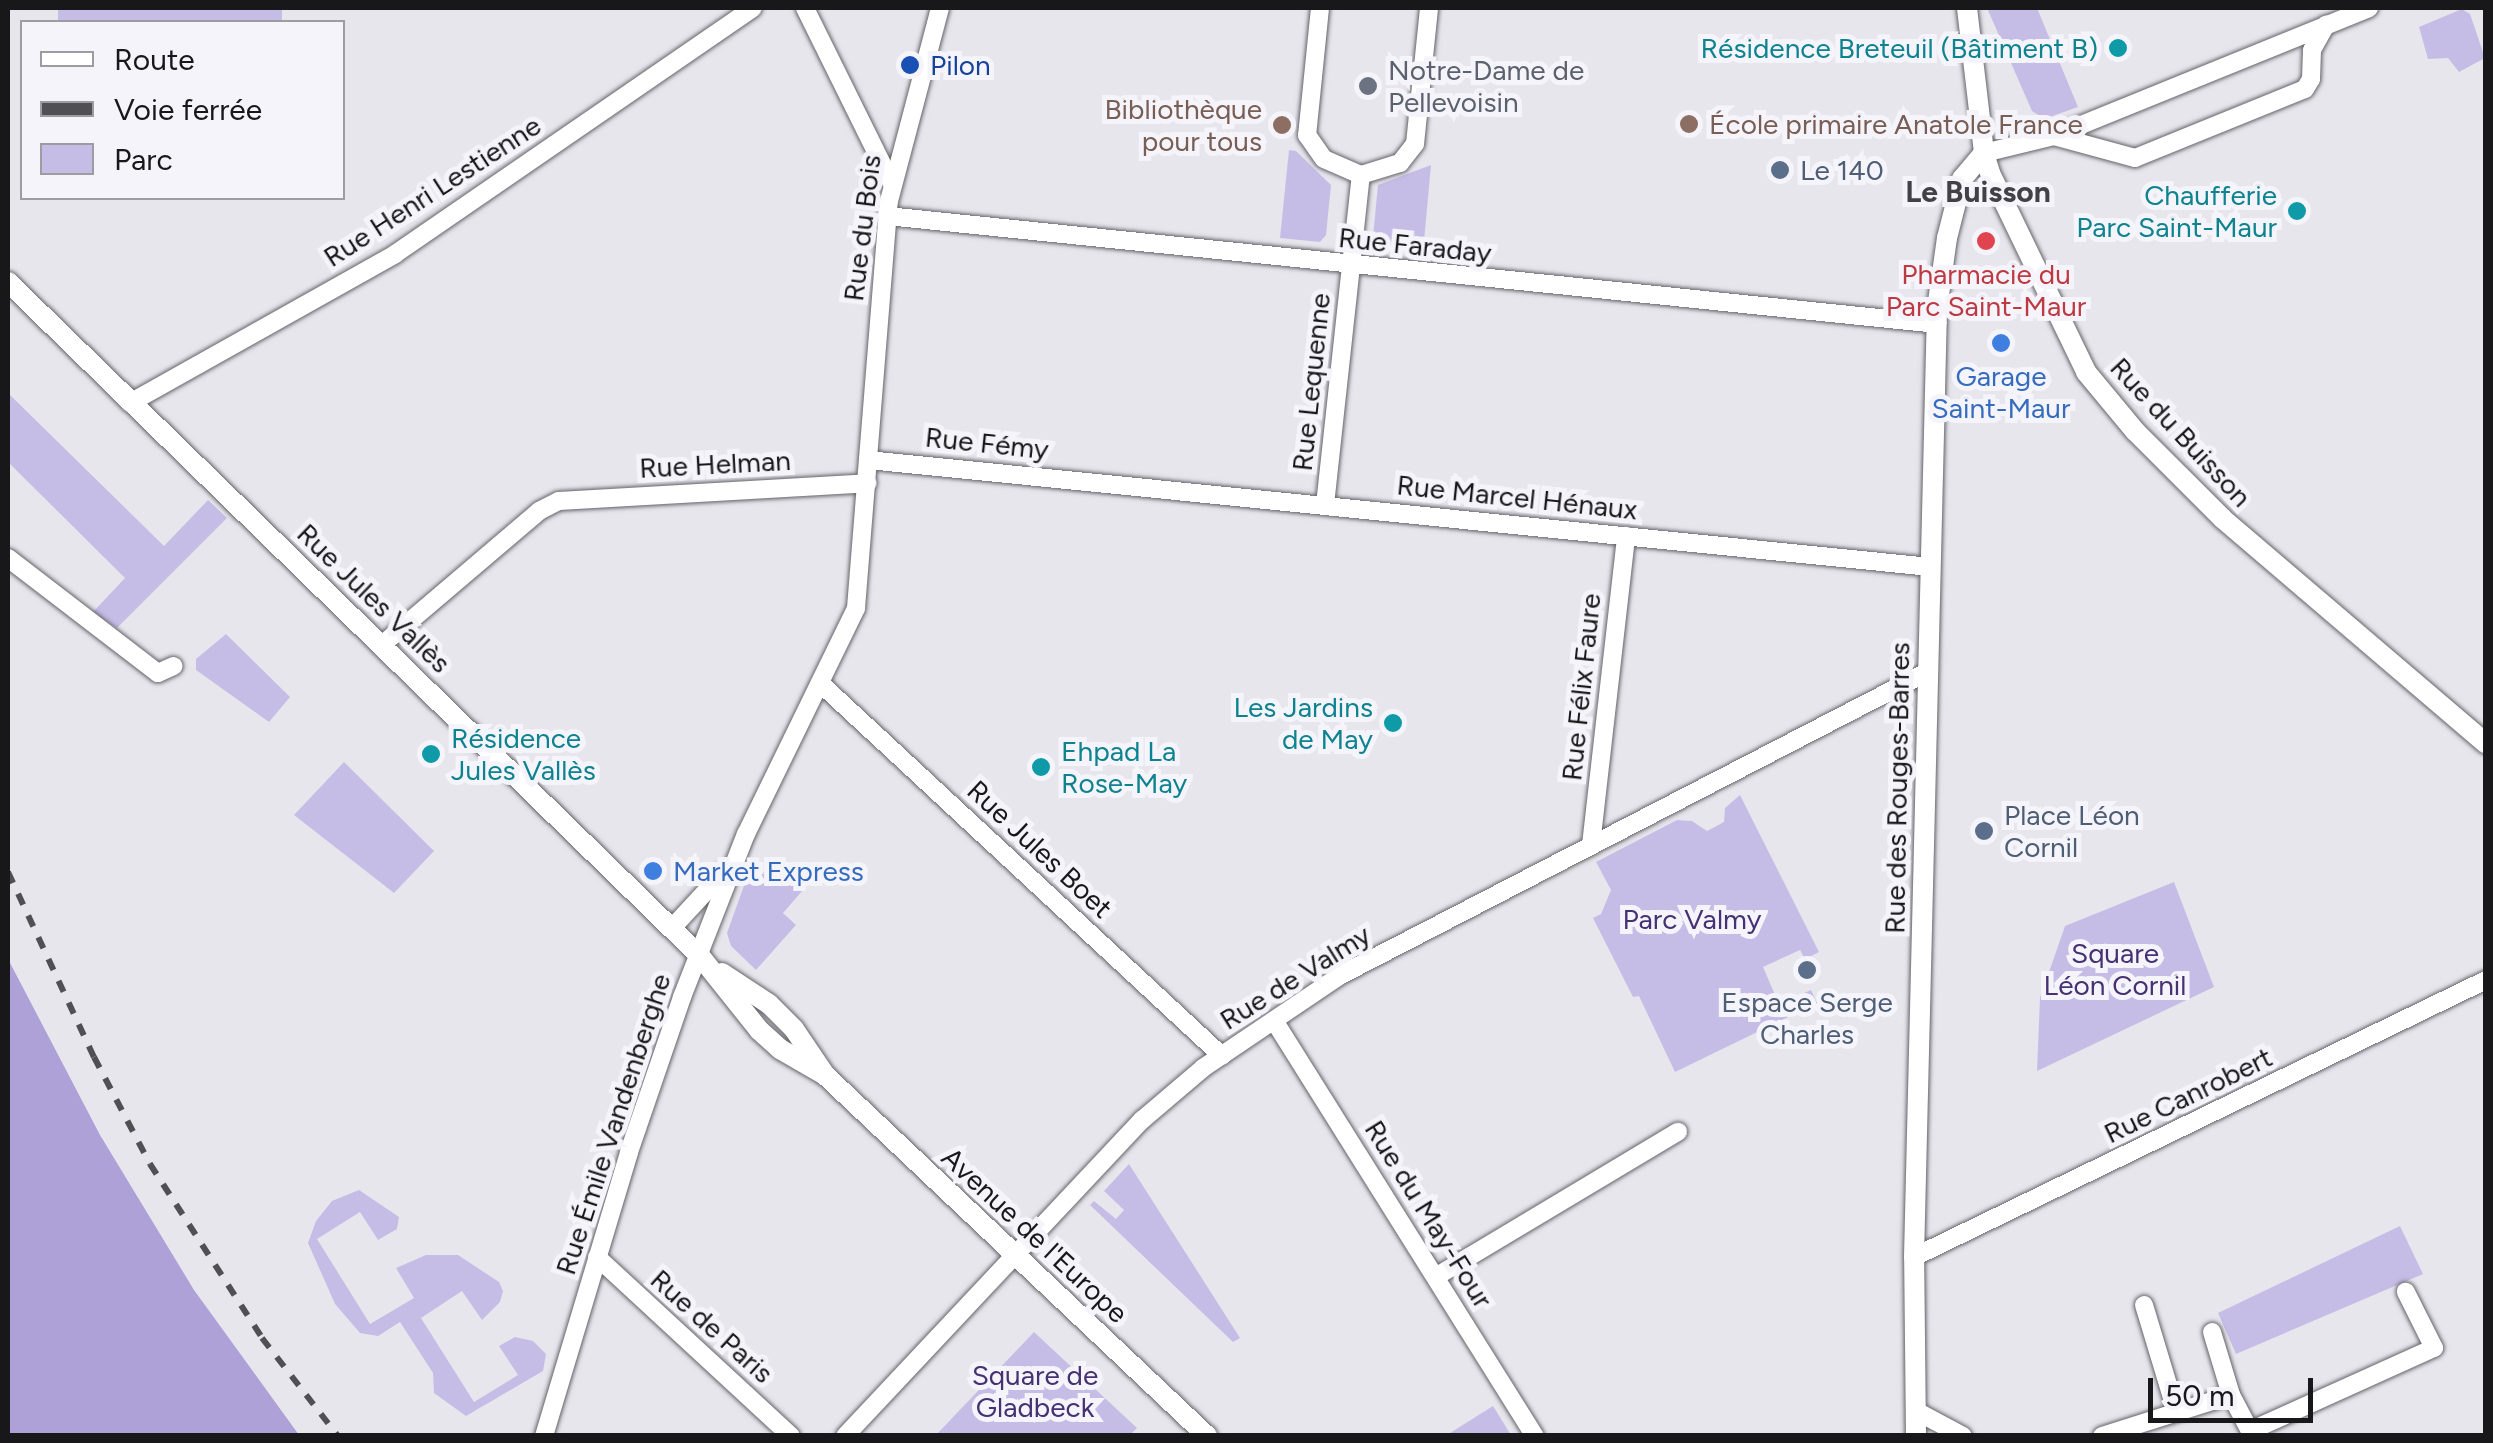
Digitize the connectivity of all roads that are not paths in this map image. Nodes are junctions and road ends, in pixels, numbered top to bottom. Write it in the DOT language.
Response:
graph roads {
  1 [pos="754,8"];
  2 [pos="805,8"];
  3 [pos="940,8"];
  4 [pos="1320,8"];
  5 [pos="1429,8"];
  6 [pos="1968,8"];
  7 [pos="2369,8"];
  8 [pos="2326,25"];
  9 [pos="2282,43"];
  10 [pos="2310,68"];
  11 [pos="2054,136"];
  12 [pos="1984,153"];
  13 [pos="1360,174"];
  14 [pos="891,182"];
  15 [pos="887,216"];
  16 [pos="1351,266"];
  17 [pos="8,282"];
  18 [pos="1937,324"];
  19 [pos="130,404"];
  20 [pos="868,460"];
  21 [pos="867,483"];
  22 [pos="1099,483"];
  23 [pos="1325,504"];
  24 [pos="1626,536"];
  25 [pos="8,558"];
  26 [pos="1930,567"];
  27 [pos="383,644"];
  28 [pos="174,666"];
  29 [pos="1927,672"];
  30 [pos="820,683"];
  31 [pos="2486,744"];
  32 [pos="746,834"];
  33 [pos="1591,845"];
  34 [pos="672,928"];
  35 [pos="700,956"];
  36 [pos="2486,980"];
  37 [pos="1275,1022"];
  38 [pos="1222,1056"];
  39 [pos="1678,1132"];
  40 [pos="1015,1254"];
  41 [pos="1914,1257"];
  42 [pos="597,1258"];
  43 [pos="1436,1276"];
  44 [pos="2406,1292"];
  45 [pos="2144,1305"];
  46 [pos="2212,1332"];
  47 [pos="2231,1395"];
  48 [pos="2176,1410"];
  49 [pos="1916,1412"];
  50 [pos="544,1436"];
  51 [pos="791,1436"];
  52 [pos="845,1436"];
  53 [pos="1207,1436"];
  54 [pos="1535,1436"];
  55 [pos="1916,1436"];
  56 [pos="1963,1436"];
  57 [pos="2102,1436"];
  1 -- 19 [label="street, Rue Henri Lestienne"];
  2 -- 14 [label="street"];
  3 -- 14 [label="street, Rue du Bois"];
  4 -- 13 [label="street"];
  5 -- 13 [label="street"];
  6 -- 12 [label="street, Rue du Buisson"];
  7 -- 8 [label="street"];
  8 -- 9 [label="street"];
  8 -- 10 [label="street"];
  9 -- 10 [label="street"];
  9 -- 11 [label="street"];
  10 -- 11 [label="street"];
  11 -- 12 [label="street"];
  12 -- 18 [label="street, Rue des Rouges-Barres"];
  12 -- 31 [label="street, Rue du Buisson"];
  13 -- 16 [label="street, Rue Lequenne"];
  14 -- 15 [label="street, Rue du Bois"];
  15 -- 16 [label="street, Rue Faraday"];
  15 -- 20 [label="street, Rue du Bois"];
  16 -- 18 [label="street, Rue Faraday"];
  16 -- 23 [label="street, Rue Lequenne"];
  17 -- 19 [label="street, Rue Jules Vallès"];
  18 -- 26 [label="street, Rue des Rouges-Barres"];
  19 -- 27 [label="street, Rue Jules Vallès"];
  20 -- 21 [label="street, Rue Émile Vandenberghe"];
  20 -- 22 [label="street, Rue Fémy"];
  21 -- 27 [label="street, Rue Helman"];
  21 -- 30 [label="street, Rue Émile Vandenberghe"];
  22 -- 23 [label="street, Rue Marcel Hénaux"];
  23 -- 24 [label="street, Rue Marcel Hénaux"];
  24 -- 26 [label="street, Rue Marcel Hénaux"];
  24 -- 33 [label="street, Rue Félix Faure"];
  25 -- 28 [label="street"];
  26 -- 29 [label="street, Rue des Rouges-Barres"];
  27 -- 34 [label="street, Rue Jules Vallès"];
  29 -- 33 [label="street, Rue de Valmy"];
  29 -- 41 [label="street, Rue des Rouges-Barres"];
  30 -- 32 [label="street, Rue Émile Vandenberghe"];
  30 -- 38 [label="street, Rue Jules Boet"];
  32 -- 34 [label="street, Rue Émile Vandenberghe"];
  32 -- 35 [label="street, Rue Émile Vandenberghe"];
  33 -- 37 [label="street, Rue de Valmy"];
  34 -- 35 [label="street, Rue Jules Vallès"];
  35 -- 40 [label="street, Avenue de l'Europe"];
  35 -- 42 [label="street, Rue Émile Vandenberghe"];
  36 -- 41 [label="street, Rue Canrobert"];
  37 -- 38 [label="street, Rue de Valmy"];
  37 -- 43 [label="street, Rue du May-Four"];
  38 -- 40 [label="street, Rue de Valmy"];
  39 -- 43 [label="street"];
  40 -- 52 [label="street, Rue de Valmy"];
  40 -- 53 [label="street, Avenue de l'Europe"];
  41 -- 49 [label="street, Rue des Rouges-Barres"];
  42 -- 50 [label="street, Rue Émile Vandenberghe"];
  42 -- 51 [label="street, Rue de Paris"];
  43 -- 54 [label="street, Rue du May-Four"];
  44 -- 47 [label="street"];
  45 -- 48 [label="street"];
  46 -- 47 [label="street"];
  47 -- 48 [label="street"];
  48 -- 57 [label="street"];
  49 -- 55 [label="street, Rue des Rouges-Barres"];
  49 -- 56 [label="street"];
}
